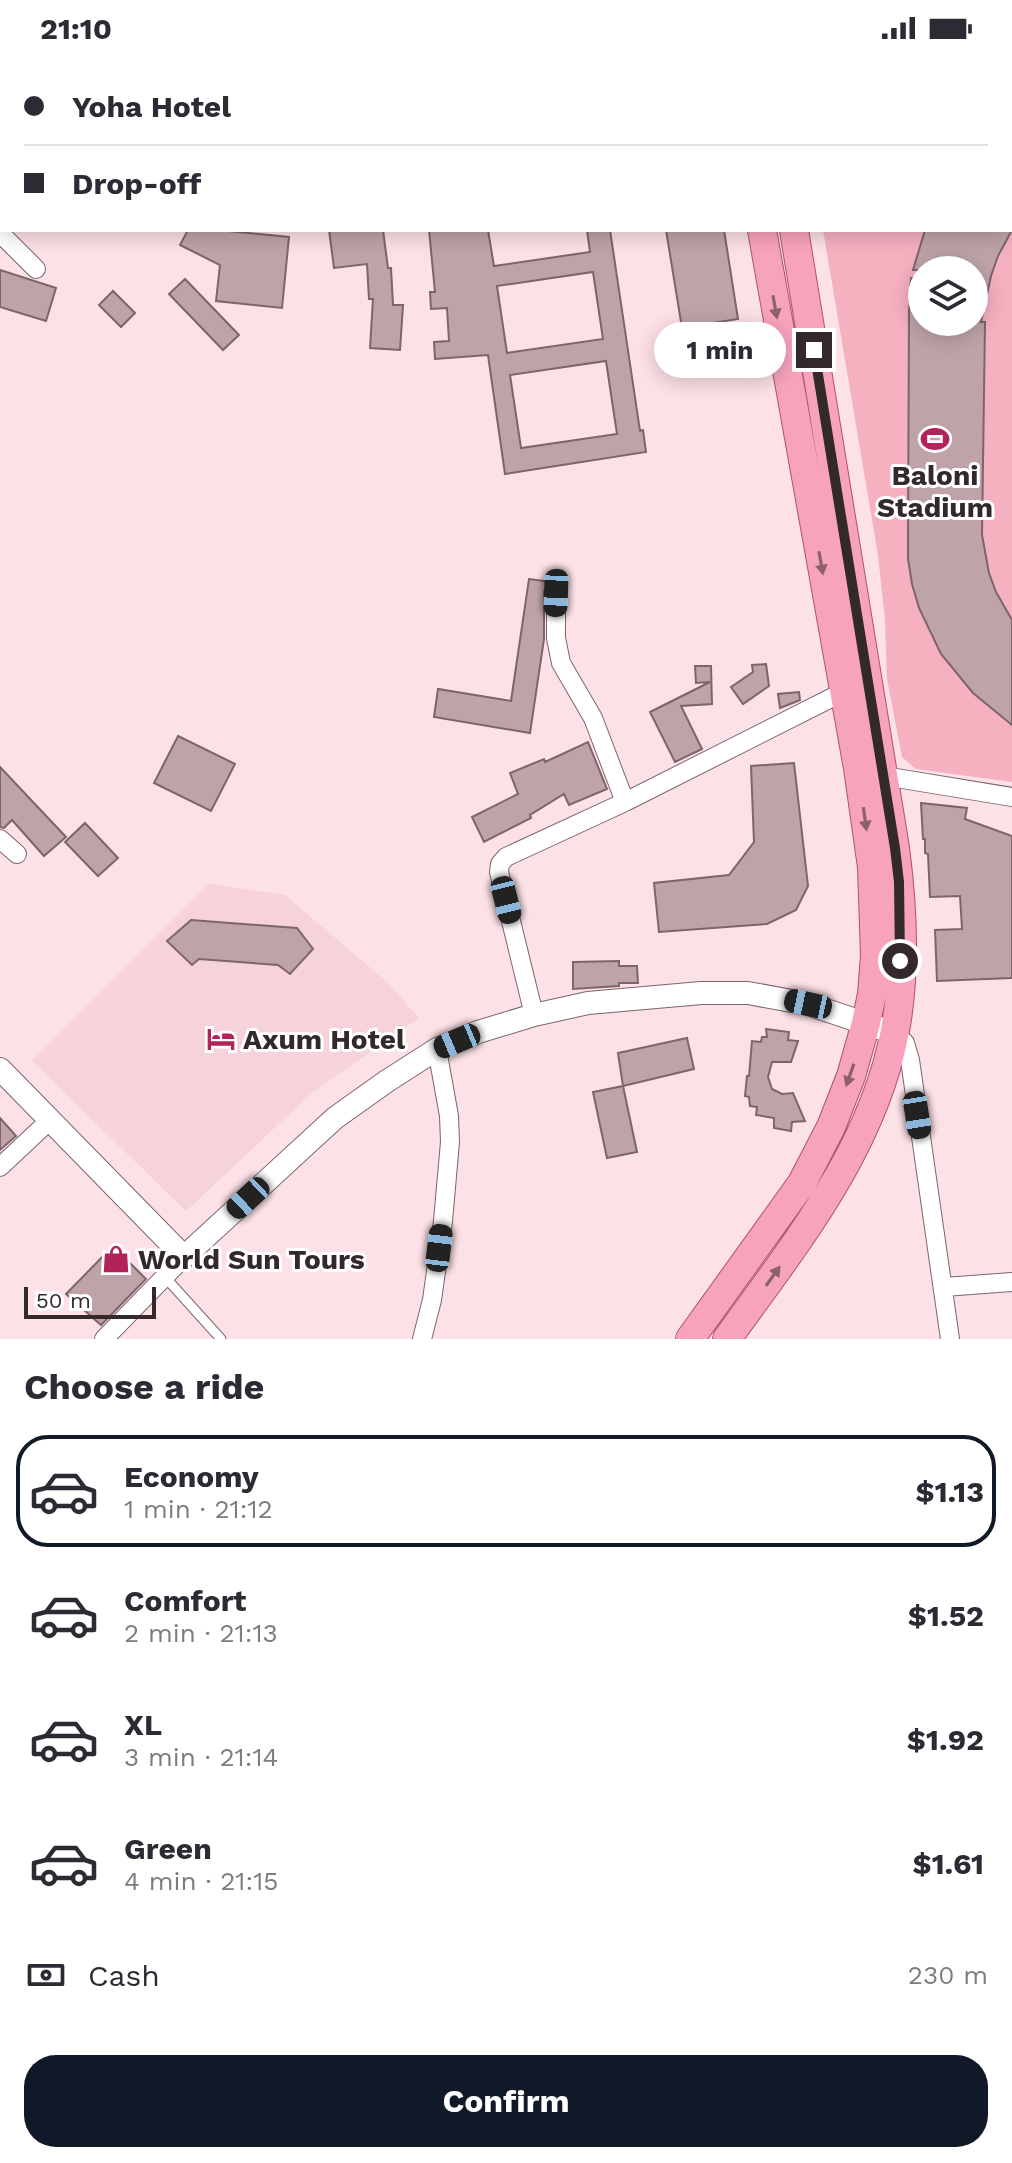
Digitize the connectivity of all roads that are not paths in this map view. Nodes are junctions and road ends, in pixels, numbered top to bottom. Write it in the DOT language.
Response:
graph roads {
  1 [pos="762,232"];
  2 [pos="794,232"];
  3 [pos="0,233"];
  4 [pos="36,269"];
  5 [pos="556,593"];
  6 [pos="843,692"];
  7 [pos="884,776"];
  8 [pos="1012,797"];
  9 [pos="625,802"];
  10 [pos="0,839"];
  11 [pos="17,854"];
  12 [pos="534,1015"];
  13 [pos="866,1023"];
  14 [pos="894,1033"];
  15 [pos="437,1049"];
  16 [pos="0,1069"];
  17 [pos="50,1120"];
  18 [pos="0,1167"];
  19 [pos="184,1257"];
  20 [pos="165,1277"];
  21 [pos="1012,1282"];
  22 [pos="944,1287"];
  23 [pos="104,1339"];
  24 [pos="221,1339"];
  25 [pos="422,1339"];
  26 [pos="690,1339"];
  27 [pos="727,1339"];
  28 [pos="950,1339"];
  1 -- 6 [label="main road, one-way"];
  2 -- 7 [label="main road"];
  3 -- 4 [label="street"];
  5 -- 9 [label="street"];
  6 -- 9 [label="street"];
  6 -- 13 [label="main road, one-way"];
  7 -- 8 [label="street"];
  7 -- 14 [label="main road"];
  9 -- 12 [label="street"];
  10 -- 11 [label="street"];
  12 -- 13 [label="street"];
  12 -- 15 [label="street"];
  13 -- 14 [label="street"];
  13 -- 26 [label="main road, one-way"];
  14 -- 22 [label="street"];
  27 -- 14 [label="main road, one-way"];
  15 -- 19 [label="street"];
  15 -- 25 [label="street"];
  16 -- 17 [label="street"];
  17 -- 18 [label="street"];
  17 -- 19 [label="street"];
  19 -- 20 [label="street"];
  20 -- 23 [label="street"];
  20 -- 24 [label="lane"];
  21 -- 22 [label="street"];
  22 -- 28 [label="street"];
}
